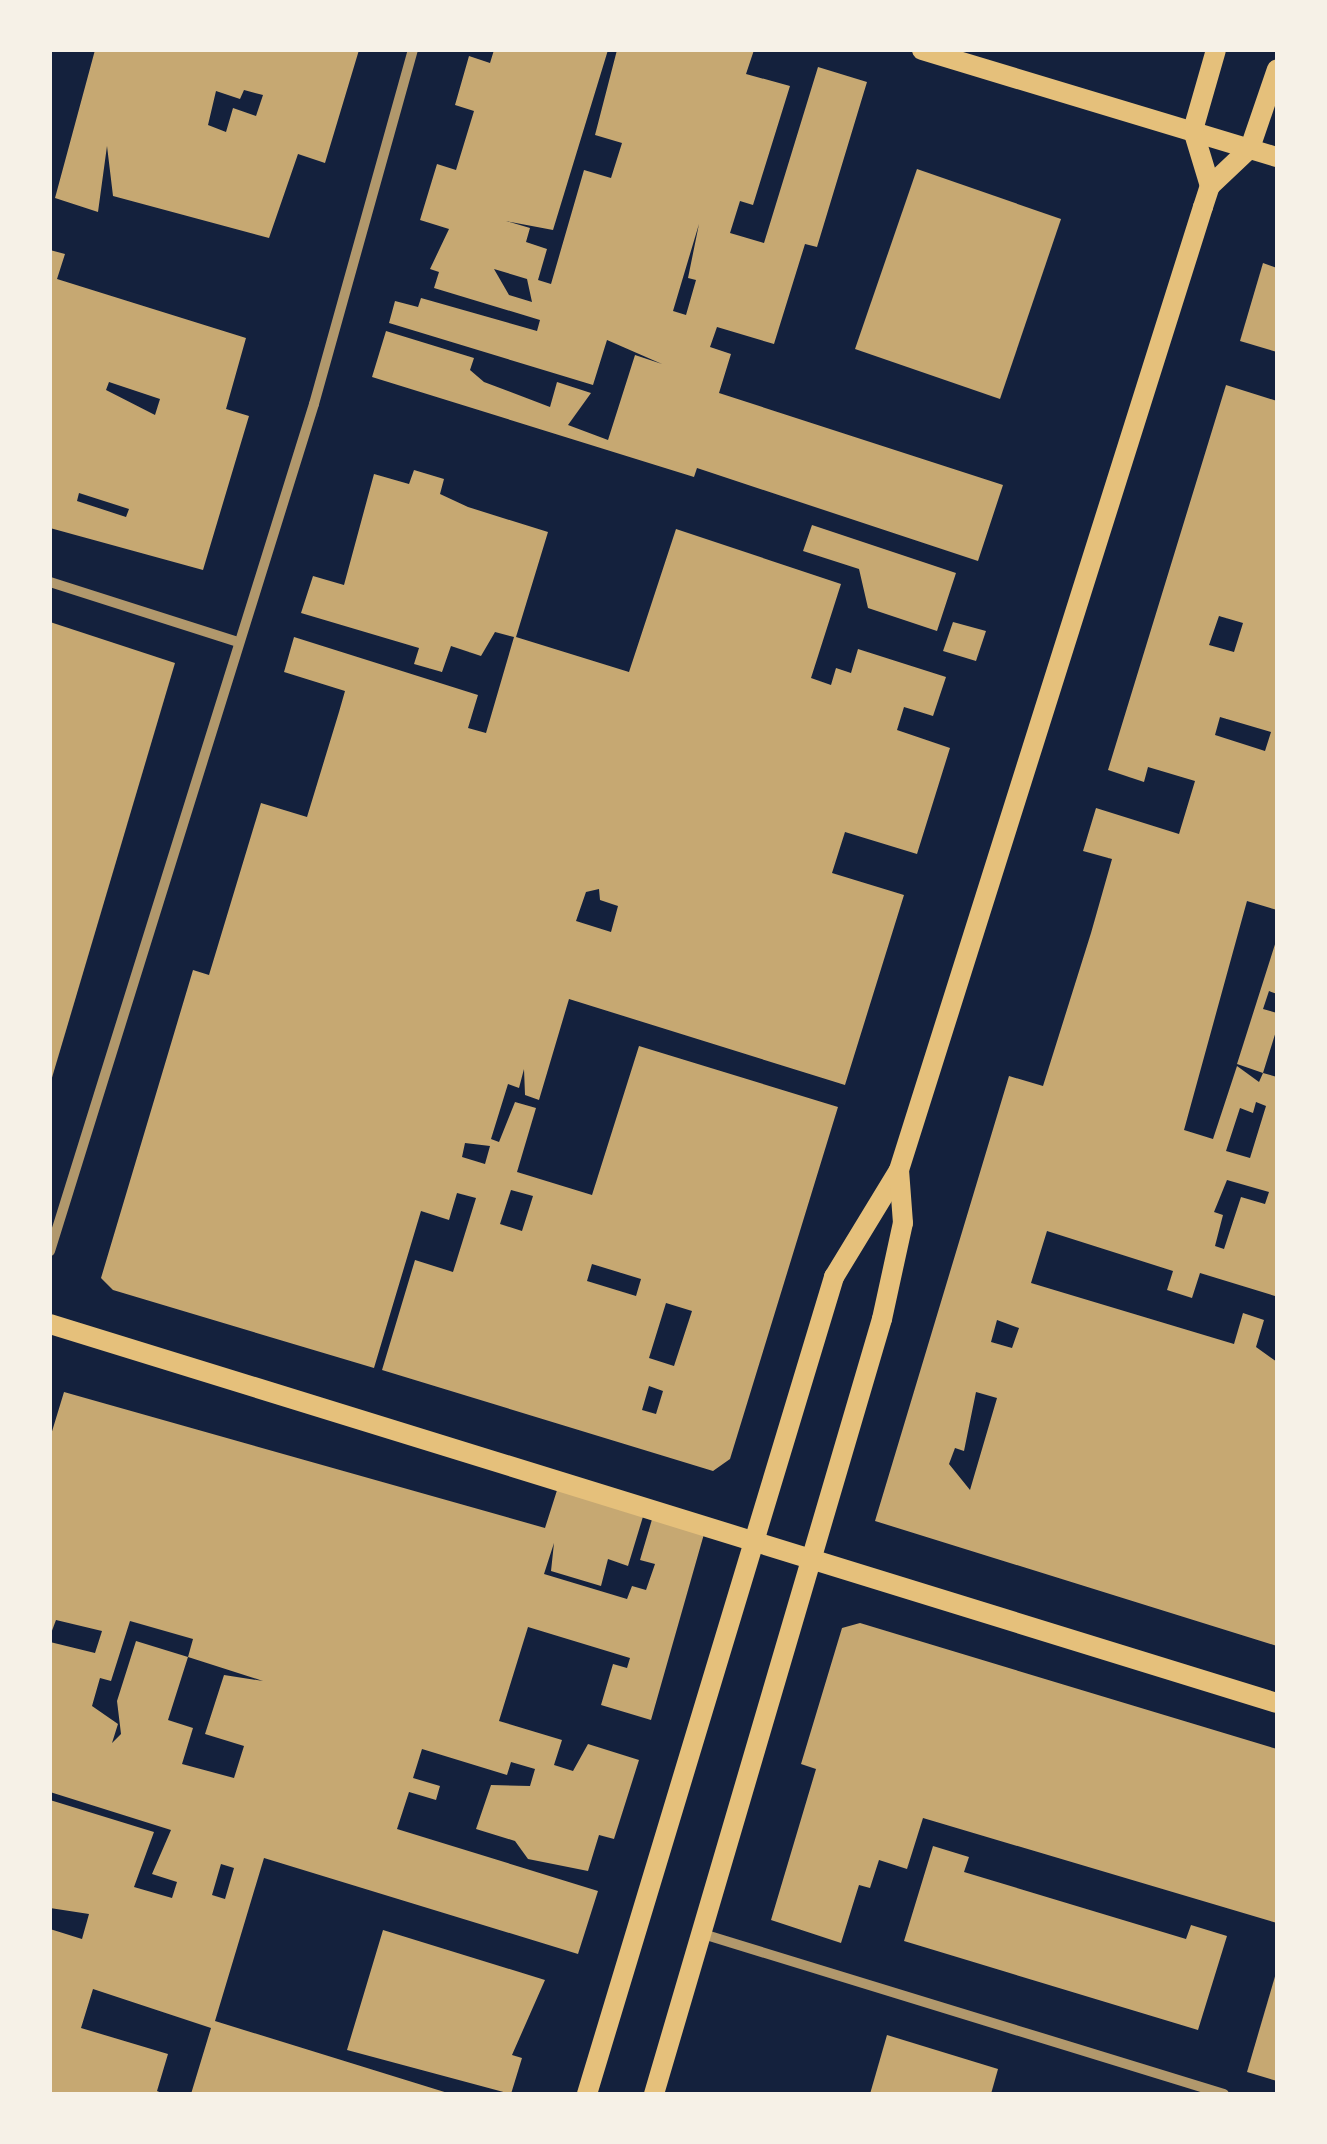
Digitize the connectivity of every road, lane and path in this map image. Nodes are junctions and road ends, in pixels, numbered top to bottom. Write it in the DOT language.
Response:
graph roads {
  1 [pos="413,50"];
  2 [pos="922,50"];
  3 [pos="1216,50"];
  4 [pos="1277,69"];
  5 [pos="1193,130"];
  6 [pos="1250,148"];
  7 [pos="1277,157"];
  8 [pos="1210,186"];
  9 [pos="50,582"];
  10 [pos="236,640"];
  11 [pos="899,1170"];
  12 [pos="50,1252"];
  13 [pos="50,1324"];
  14 [pos="756,1544"];
  15 [pos="817,1562"];
  16 [pos="1277,1704"];
  17 [pos="703,1934"];
  18 [pos="587,2094"];
  19 [pos="654,2094"];
  20 [pos="1224,2094"];
  1 -- 10 [label="street"];
  2 -- 5 [label="main road"];
  3 -- 5 [label="main road"];
  4 -- 6 [label="main road"];
  5 -- 6 [label="main road"];
  5 -- 8 [label="main road"];
  6 -- 7 [label="main road"];
  6 -- 8 [label="main road"];
  8 -- 11 [label="main road"];
  9 -- 10 [label="street"];
  10 -- 12 [label="street"];
  11 -- 14 [label="main road"];
  11 -- 15 [label="main road"];
  13 -- 14 [label="main road"];
  14 -- 15 [label="main road"];
  14 -- 18 [label="main road"];
  15 -- 16 [label="main road"];
  15 -- 17 [label="main road"];
  17 -- 19 [label="main road"];
  17 -- 20 [label="street"];
}
